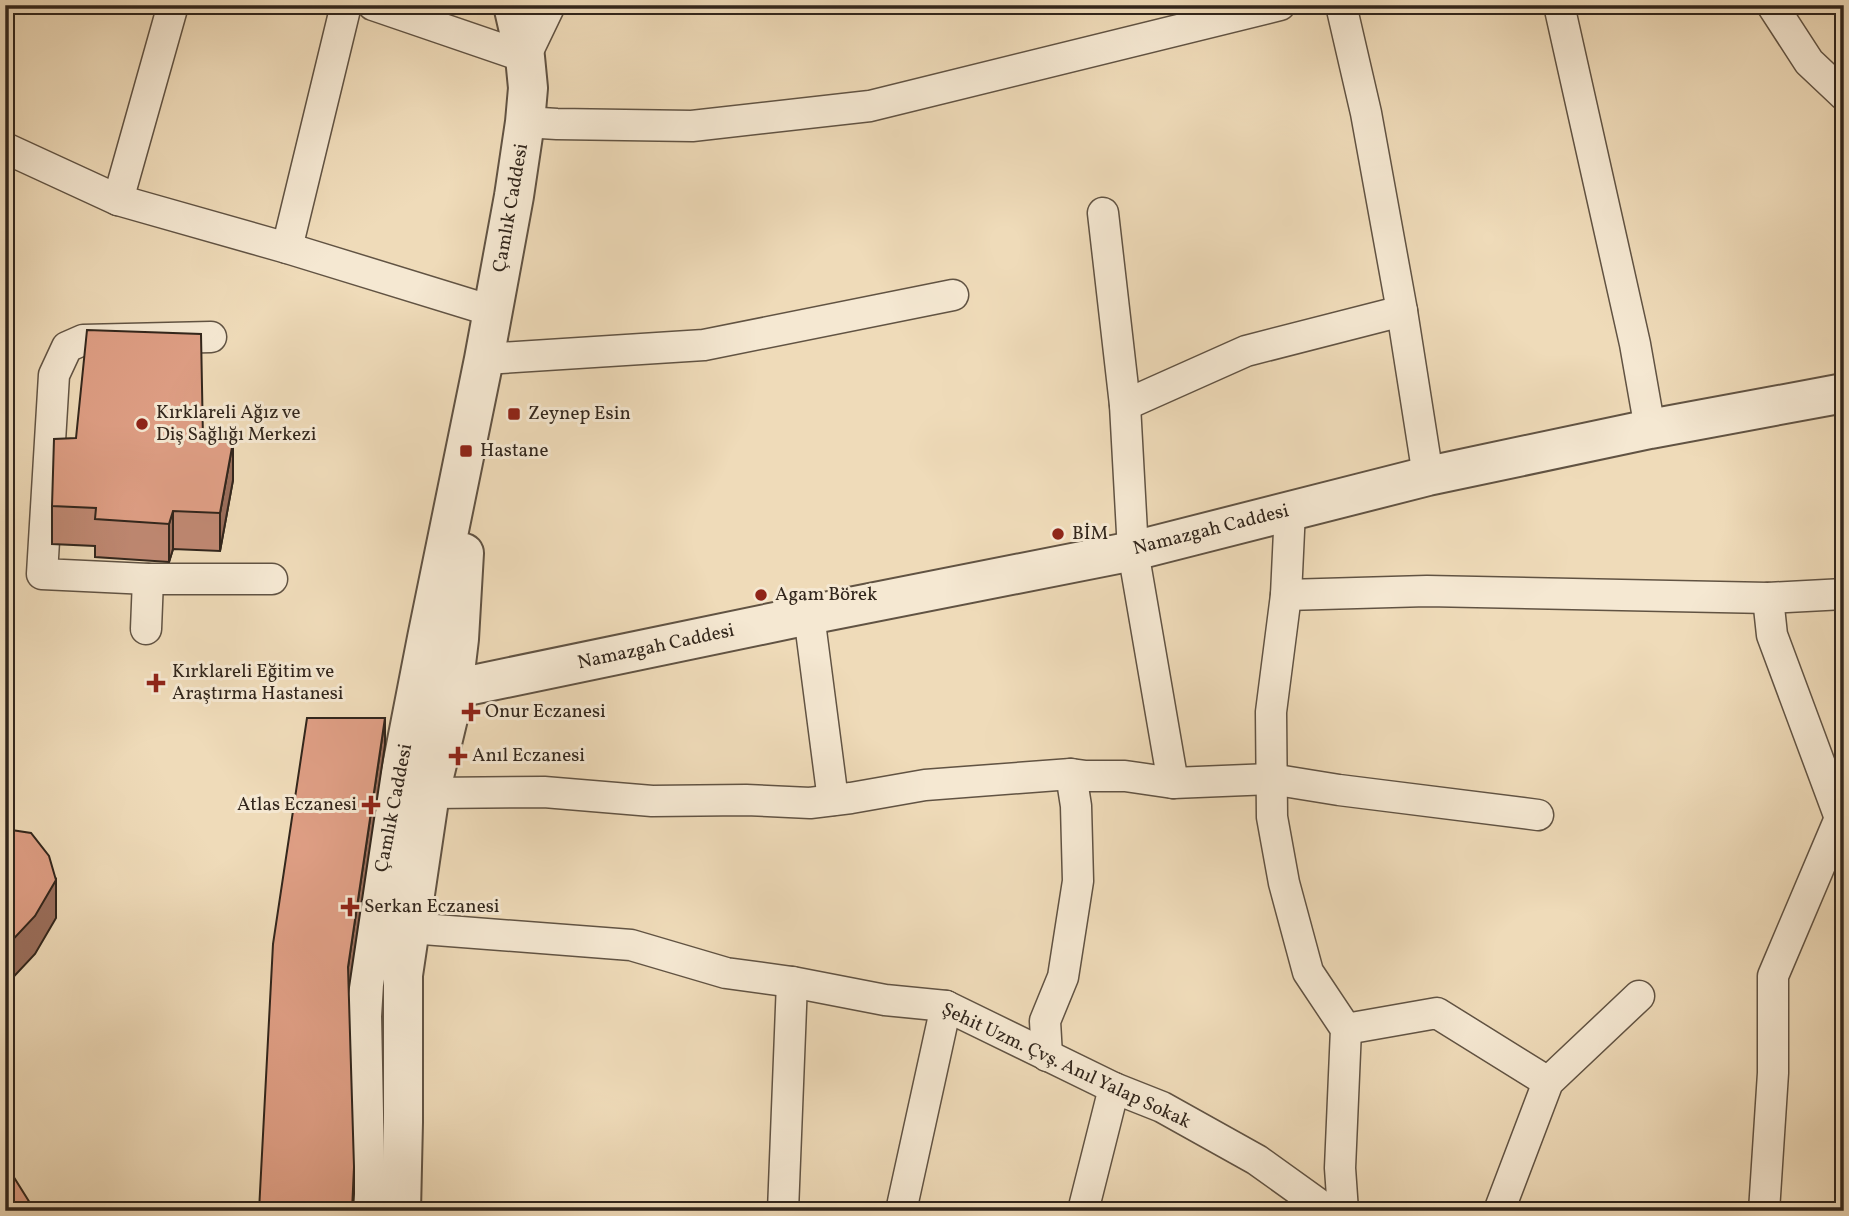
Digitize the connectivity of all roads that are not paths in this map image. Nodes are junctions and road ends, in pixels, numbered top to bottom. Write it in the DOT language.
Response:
graph roads {
  1 [pos="173,5"];
  2 [pos="346,5"];
  3 [pos="373,5"];
  4 [pos="513,5"];
  5 [pos="550,5"];
  6 [pos="1280,5"];
  7 [pos="1341,5"];
  8 [pos="1559,5"];
  9 [pos="1772,5"];
  10 [pos="525,57"];
  11 [pos="1844,95"];
  12 [pos="525,122"];
  13 [pos="5,148"];
  14 [pos="118,200"];
  15 [pos="1103,213"];
  16 [pos="287,248"];
  17 [pos="953,295"];
  18 [pos="492,311"];
  19 [pos="1402,311"];
  20 [pos="211,337"];
  21 [pos="484,359"];
  22 [pos="1844,393"];
  23 [pos="1125,405"];
  24 [pos="474,411"];
  25 [pos="1650,429"];
  26 [pos="1428,476"];
  27 [pos="1290,510"];
  28 [pos="1133,551"];
  29 [pos="148,579"];
  30 [pos="272,579"];
  31 [pos="1844,594"];
  32 [pos="1286,595"];
  33 [pos="1768,598"];
  34 [pos="809,615"];
  35 [pos="146,629"];
  36 [pos="453,689"];
  37 [pos="1071,774"];
  38 [pos="1271,779"];
  39 [pos="1173,783"];
  40 [pos="430,793"];
  41 [pos="833,800"];
  42 [pos="1538,815"];
  43 [pos="1842,821"];
  44 [pos="410,928"];
  45 [pos="793,982"];
  46 [pos="1639,996"];
  47 [pos="946,1006"];
  48 [pos="1346,1029"];
  49 [pos="1047,1056"];
  50 [pos="1548,1082"];
  51 [pos="1114,1088"];
  52 [pos="366,1211"];
  53 [pos="401,1211"];
  54 [pos="783,1211"];
  55 [pos="901,1211"];
  56 [pos="1083,1211"];
  57 [pos="1328,1211"];
  58 [pos="1343,1211"];
  59 [pos="1499,1211"];
  60 [pos="1764,1211"];
  1 -- 14 [label="street"];
  2 -- 16 [label="street"];
  3 -- 10 [label="street"];
  4 -- 10 [label="street, Çamlık Caddesi"];
  5 -- 10 [label="street"];
  6 -- 12 [label="street"];
  7 -- 19 [label="street"];
  8 -- 25 [label="street"];
  9 -- 11 [label="street"];
  10 -- 12 [label="street, Çamlık Caddesi"];
  12 -- 18 [label="street, Çamlık Caddesi"];
  13 -- 14 [label="street"];
  14 -- 16 [label="street"];
  15 -- 23 [label="street"];
  16 -- 18 [label="street"];
  17 -- 21 [label="street"];
  18 -- 21 [label="street, Çamlık Caddesi"];
  19 -- 23 [label="street"];
  19 -- 26 [label="street"];
  20 -- 29 [label="street"];
  21 -- 24 [label="street, Çamlık Caddesi"];
  22 -- 25 [label="street, Namazgah Caddesi"];
  23 -- 28 [label="street"];
  24 -- 36 [label="street, Çamlık Caddesi"];
  24 -- 52 [label="street, Çamlık Caddesi"];
  25 -- 26 [label="street, Namazgah Caddesi"];
  26 -- 27 [label="street, Namazgah Caddesi"];
  27 -- 28 [label="street, Namazgah Caddesi"];
  27 -- 32 [label="street"];
  28 -- 34 [label="street, Namazgah Caddesi"];
  28 -- 39 [label="street"];
  29 -- 30 [label="street"];
  29 -- 35 [label="street"];
  31 -- 33 [label="street"];
  32 -- 33 [label="street"];
  32 -- 38 [label="street"];
  33 -- 43 [label="street"];
  34 -- 36 [label="street, Namazgah Caddesi"];
  34 -- 41 [label="street"];
  36 -- 40 [label="street, Çamlık Caddesi"];
  37 -- 39 [label="street"];
  37 -- 41 [label="street"];
  37 -- 49 [label="street"];
  38 -- 39 [label="street"];
  38 -- 42 [label="street"];
  38 -- 48 [label="street"];
  40 -- 41 [label="street"];
  40 -- 44 [label="street, Çamlık Caddesi"];
  43 -- 60 [label="street"];
  44 -- 45 [label="street, Şehit Uzm. Çvş. Anıl Yalap Sokak"];
  44 -- 53 [label="street, Çamlık Caddesi"];
  45 -- 47 [label="street, Şehit Uzm. Çvş. Anıl Yalap Sokak"];
  45 -- 54 [label="street"];
  46 -- 50 [label="street"];
  47 -- 49 [label="street, Şehit Uzm. Çvş. Anıl Yalap Sokak"];
  47 -- 55 [label="street"];
  48 -- 50 [label="street"];
  48 -- 58 [label="street"];
  49 -- 51 [label="street, Şehit Uzm. Çvş. Anıl Yalap Sokak"];
  50 -- 59 [label="street"];
  51 -- 56 [label="street"];
  51 -- 57 [label="street, Şehit Uzm. Çvş. Anıl Yalap Sokak"];
}
